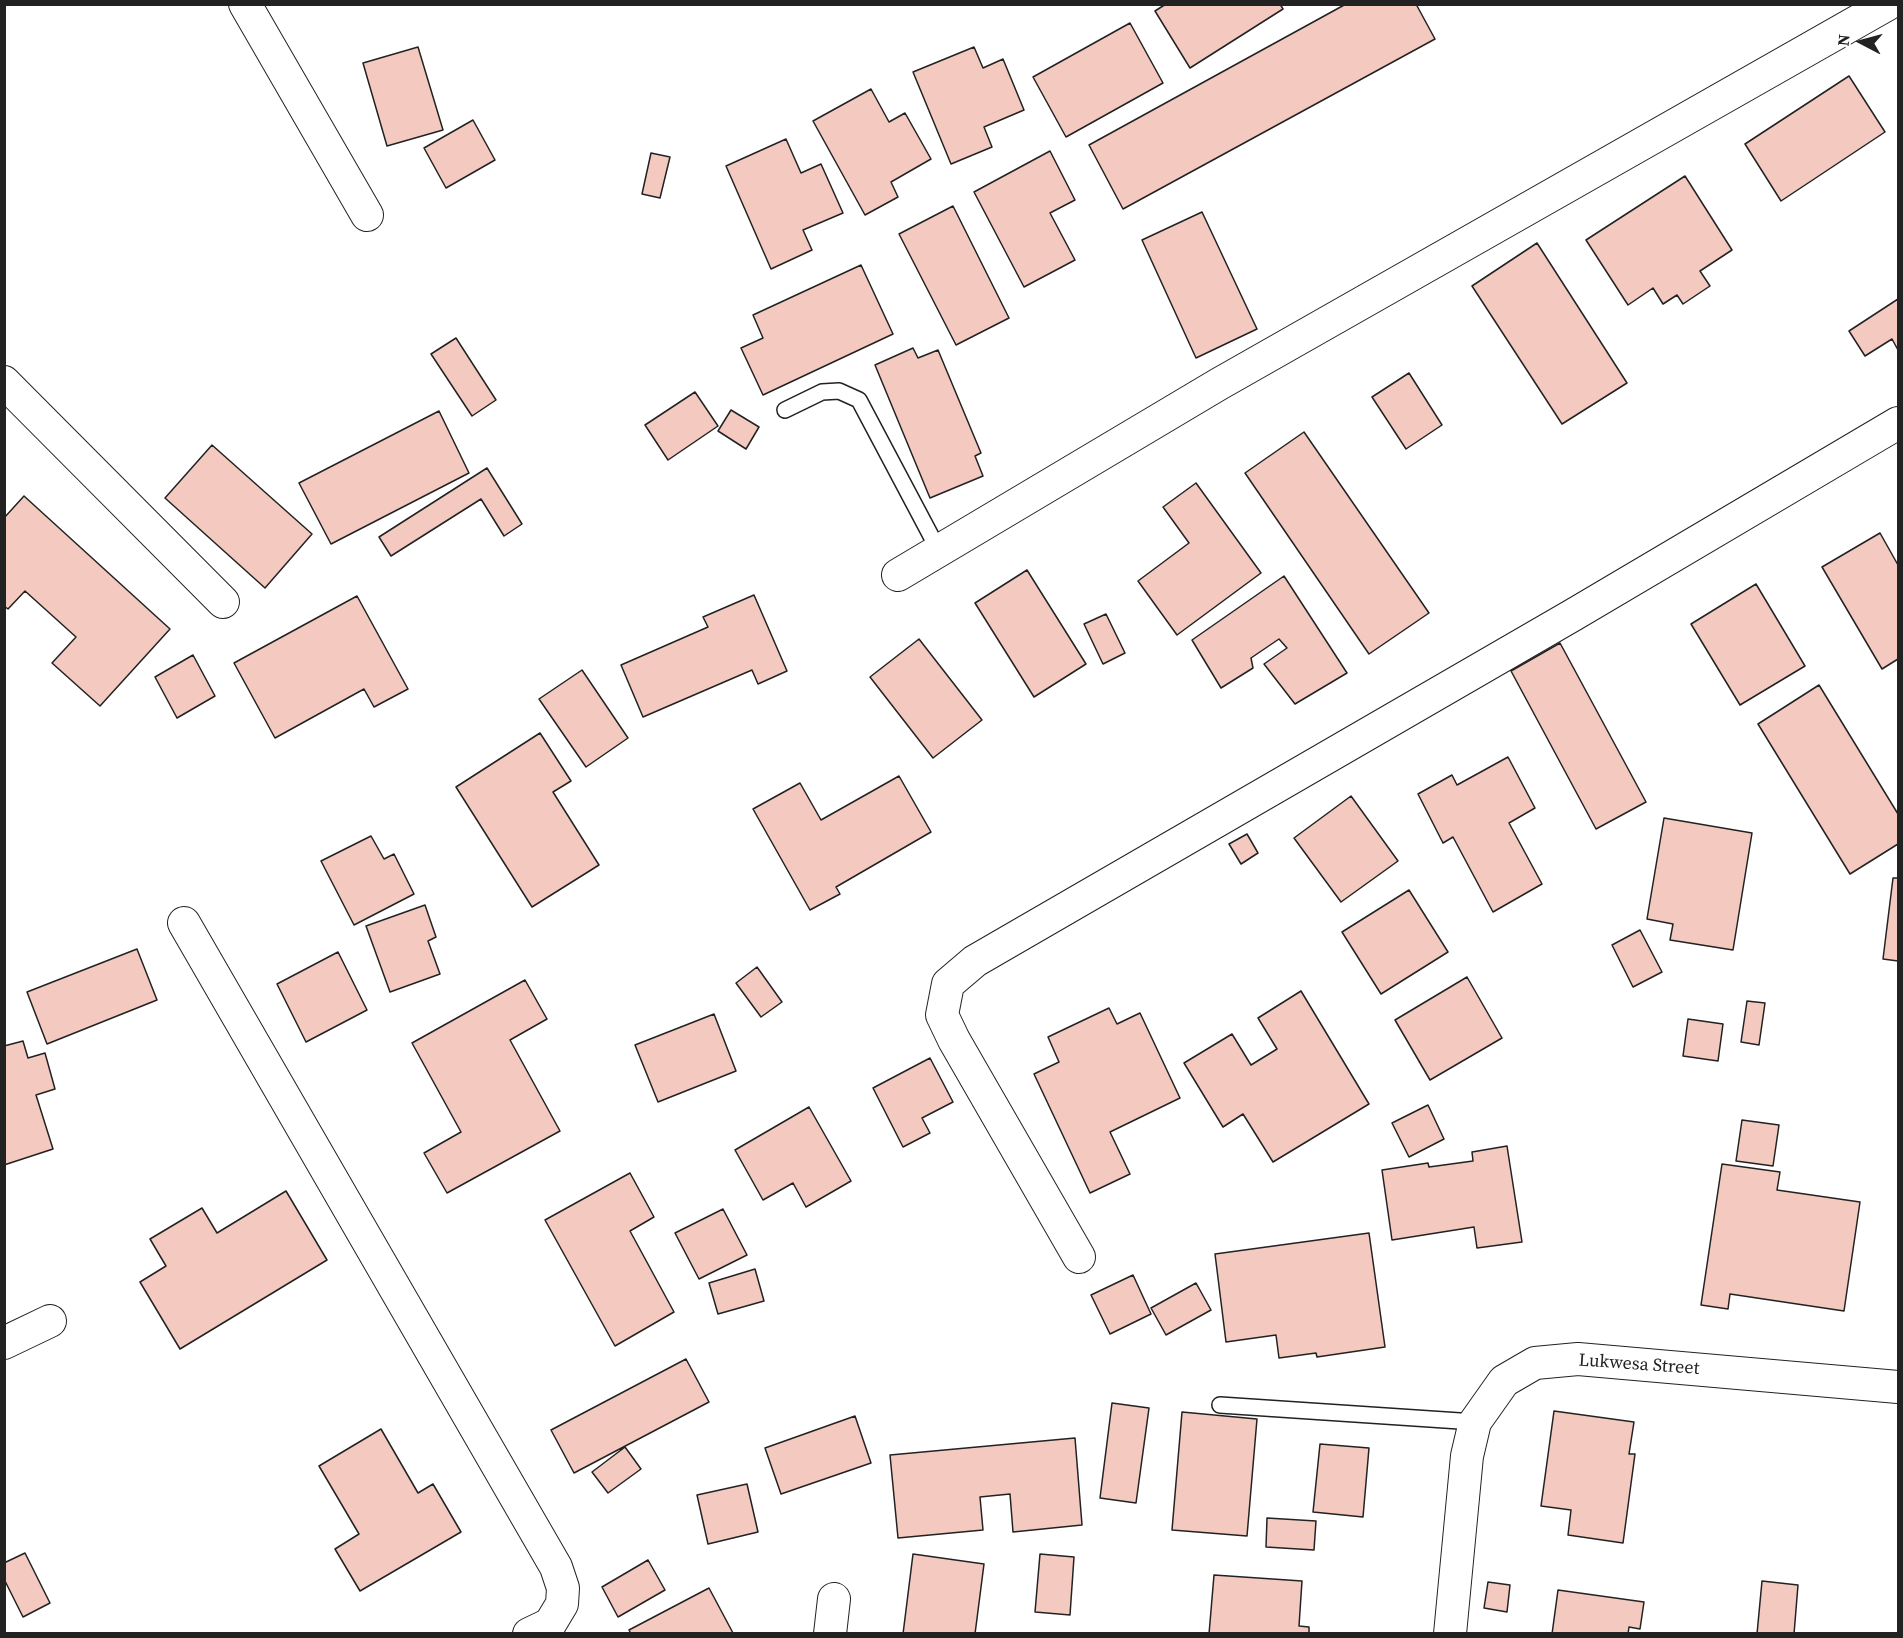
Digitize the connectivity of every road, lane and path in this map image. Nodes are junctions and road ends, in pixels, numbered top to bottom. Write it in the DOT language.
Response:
graph roads {
  1 [pos="245,4"];
  2 [pos="1888,4"];
  3 [pos="367,215"];
  4 [pos="6,386"];
  5 [pos="785,410"];
  6 [pos="1899,423"];
  7 [pos="939,551"];
  8 [pos="898,576"];
  9 [pos="223,602"];
  10 [pos="184,923"];
  11 [pos="1079,1257"];
  12 [pos="50,1321"];
  13 [pos="4,1343"];
  14 [pos="1899,1387"];
  15 [pos="1220,1405"];
  16 [pos="1475,1422"];
  17 [pos="834,1599"];
  18 [pos="530,1634"];
  19 [pos="830,1634"];
  20 [pos="1450,1634"];
  1 -- 3 [label="street"];
  2 -- 7 [label="street"];
  4 -- 9 [label="street"];
  5 -- 7 [label="lane"];
  6 -- 11 [label="street"];
  7 -- 8 [label="street"];
  10 -- 18 [label="street"];
  12 -- 13 [label="street"];
  14 -- 16 [label="street, Lukwesa Street"];
  15 -- 16 [label="lane"];
  16 -- 20 [label="street, Lukwesa Street"];
  17 -- 19 [label="street"];
}
